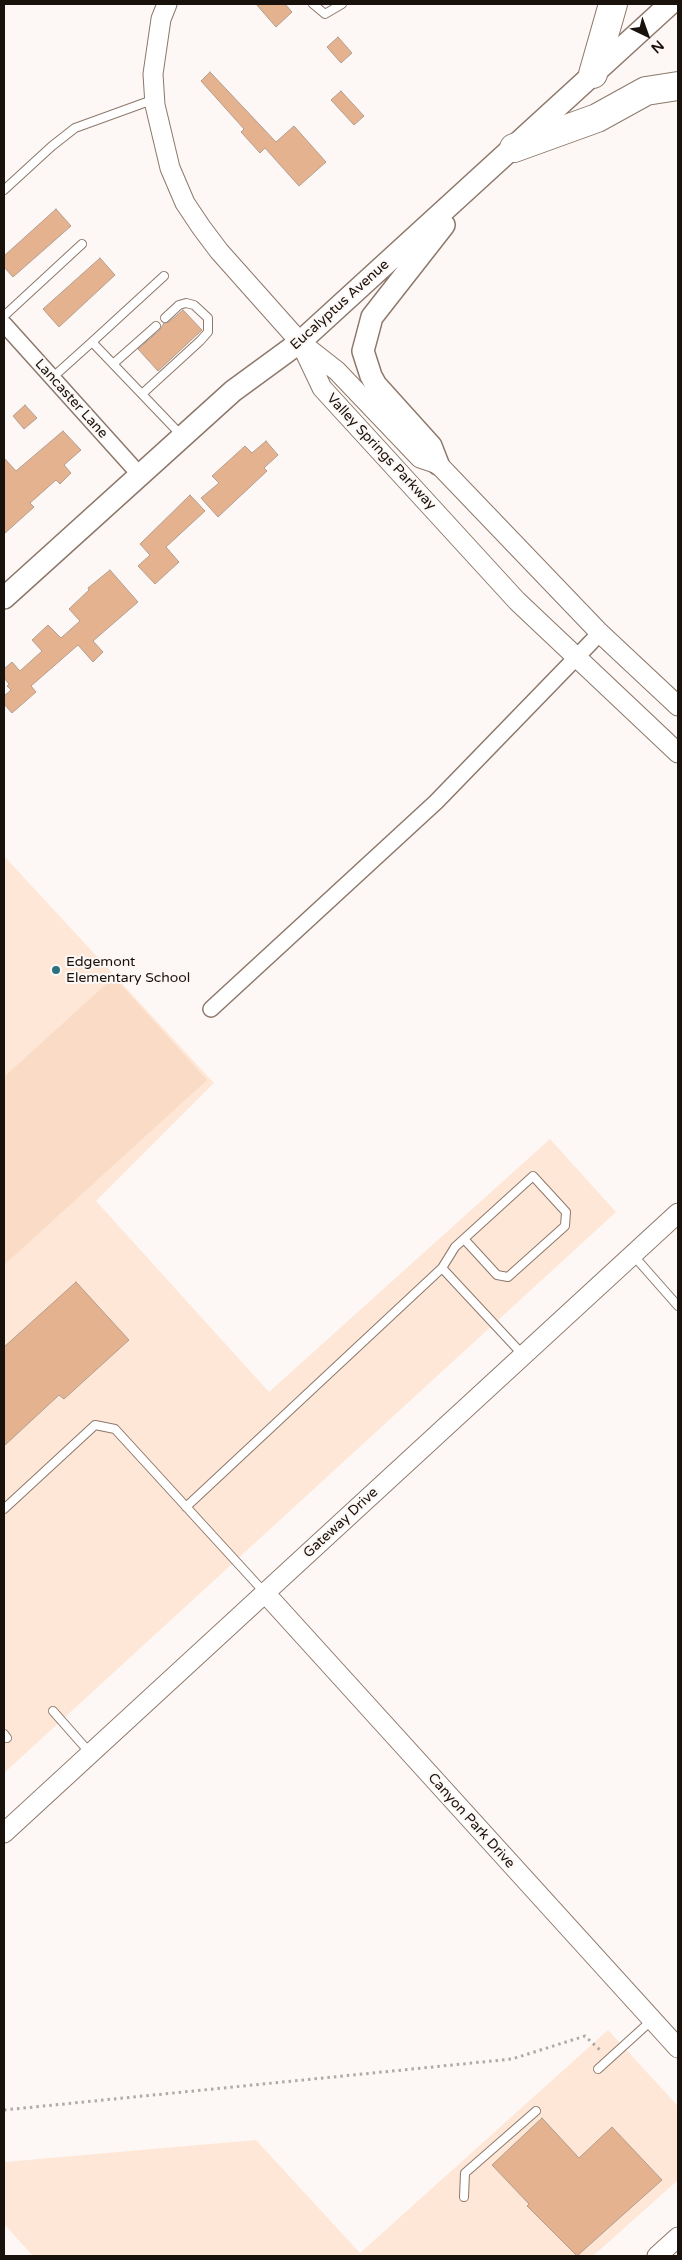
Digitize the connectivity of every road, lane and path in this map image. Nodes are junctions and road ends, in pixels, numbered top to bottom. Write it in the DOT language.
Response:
graph roads {
  1 [pos="167,4"];
  2 [pos="313,4"];
  3 [pos="342,4"];
  4 [pos="613,4"];
  5 [pos="670,4"];
  6 [pos="593,74"];
  7 [pos="678,86"];
  8 [pos="155,100"];
  9 [pos="514,148"];
  10 [pos="479,180"];
  11 [pos="4,190"];
  12 [pos="82,244"];
  13 [pos="164,276"];
  14 [pos="4,316"];
  15 [pos="164,318"];
  16 [pos="4,324"];
  17 [pos="156,326"];
  18 [pos="92,342"];
  19 [pos="300,342"];
  20 [pos="113,364"];
  21 [pos="52,378"];
  22 [pos="142,394"];
  23 [pos="182,436"];
  24 [pos="438,464"];
  25 [pos="139,474"];
  26 [pos="4,598"];
  27 [pos="600,633"];
  28 [pos="576,658"];
  29 [pos="678,706"];
  30 [pos="678,753"];
  31 [pos="211,1009"];
  32 [pos="678,1213"];
  33 [pos="464,1239"];
  34 [pos="633,1254"];
  35 [pos="442,1268"];
  36 [pos="678,1306"];
  37 [pos="523,1355"];
  38 [pos="186,1507"];
  39 [pos="4,1509"];
  40 [pos="264,1593"];
  41 [pos="53,1711"];
  42 [pos="91,1753"];
  43 [pos="4,1833"];
  44 [pos="652,2020"];
  45 [pos="678,2048"];
  46 [pos="610,2058"];
  47 [pos="598,2069"];
  48 [pos="4,2110"];
  49 [pos="536,2112"];
  50 [pos="464,2198"];
  51 [pos="678,2237"];
  52 [pos="657,2256"];
  1 -- 8 [label="street"];
  2 -- 3 [label="lane"];
  4 -- 6 [label="highway"];
  5 -- 6 [label="main road, Eucalyptus Avenue"];
  6 -- 9 [label="main road, Eucalyptus Avenue"];
  7 -- 9 [label="highway"];
  8 -- 11 [label="lane"];
  8 -- 19 [label="street"];
  9 -- 10 [label="main road, Eucalyptus Avenue"];
  10 -- 19 [label="main road, Eucalyptus Avenue"];
  10 -- 24 [label="main road"];
  12 -- 14 [label="lane"];
  13 -- 18 [label="lane"];
  15 -- 22 [label="lane"];
  16 -- 21 [label="street, Lancaster Lane"];
  17 -- 20 [label="lane"];
  18 -- 20 [label="lane"];
  18 -- 21 [label="lane"];
  19 -- 23 [label="main road, Eucalyptus Avenue"];
  19 -- 24 [label="street, Valley Springs Parkway"];
  19 -- 28 [label="street, Valley Springs Parkway"];
  20 -- 22 [label="lane"];
  21 -- 25 [label="street, Lancaster Lane"];
  22 -- 23 [label="lane"];
  23 -- 25 [label="main road, Eucalyptus Avenue"];
  24 -- 27 [label="street, Valley Springs Parkway"];
  25 -- 26 [label="main road, Eucalyptus Avenue"];
  27 -- 28 [label="street"];
  27 -- 29 [label="street, Valley Springs Parkway"];
  28 -- 30 [label="street, Valley Springs Parkway"];
  28 -- 31 [label="street"];
  32 -- 34 [label="street, Gateway Drive"];
  33 -- 33 [label="lane"];
  33 -- 35 [label="lane"];
  34 -- 36 [label="lane"];
  34 -- 37 [label="street, Gateway Drive"];
  35 -- 37 [label="lane"];
  35 -- 38 [label="lane"];
  37 -- 40 [label="street, Gateway Drive"];
  38 -- 39 [label="lane"];
  38 -- 40 [label="lane"];
  40 -- 42 [label="street, Gateway Drive"];
  40 -- 44 [label="street, Canyon Park Drive"];
  41 -- 42 [label="lane"];
  42 -- 43 [label="street, Gateway Drive"];
  44 -- 45 [label="street, Canyon Park Drive"];
  44 -- 46 [label="lane"];
  46 -- 47 [label="lane"];
  46 -- 48 [label="path"];
  49 -- 50 [label="lane"];
  51 -- 52 [label="street"];
}
